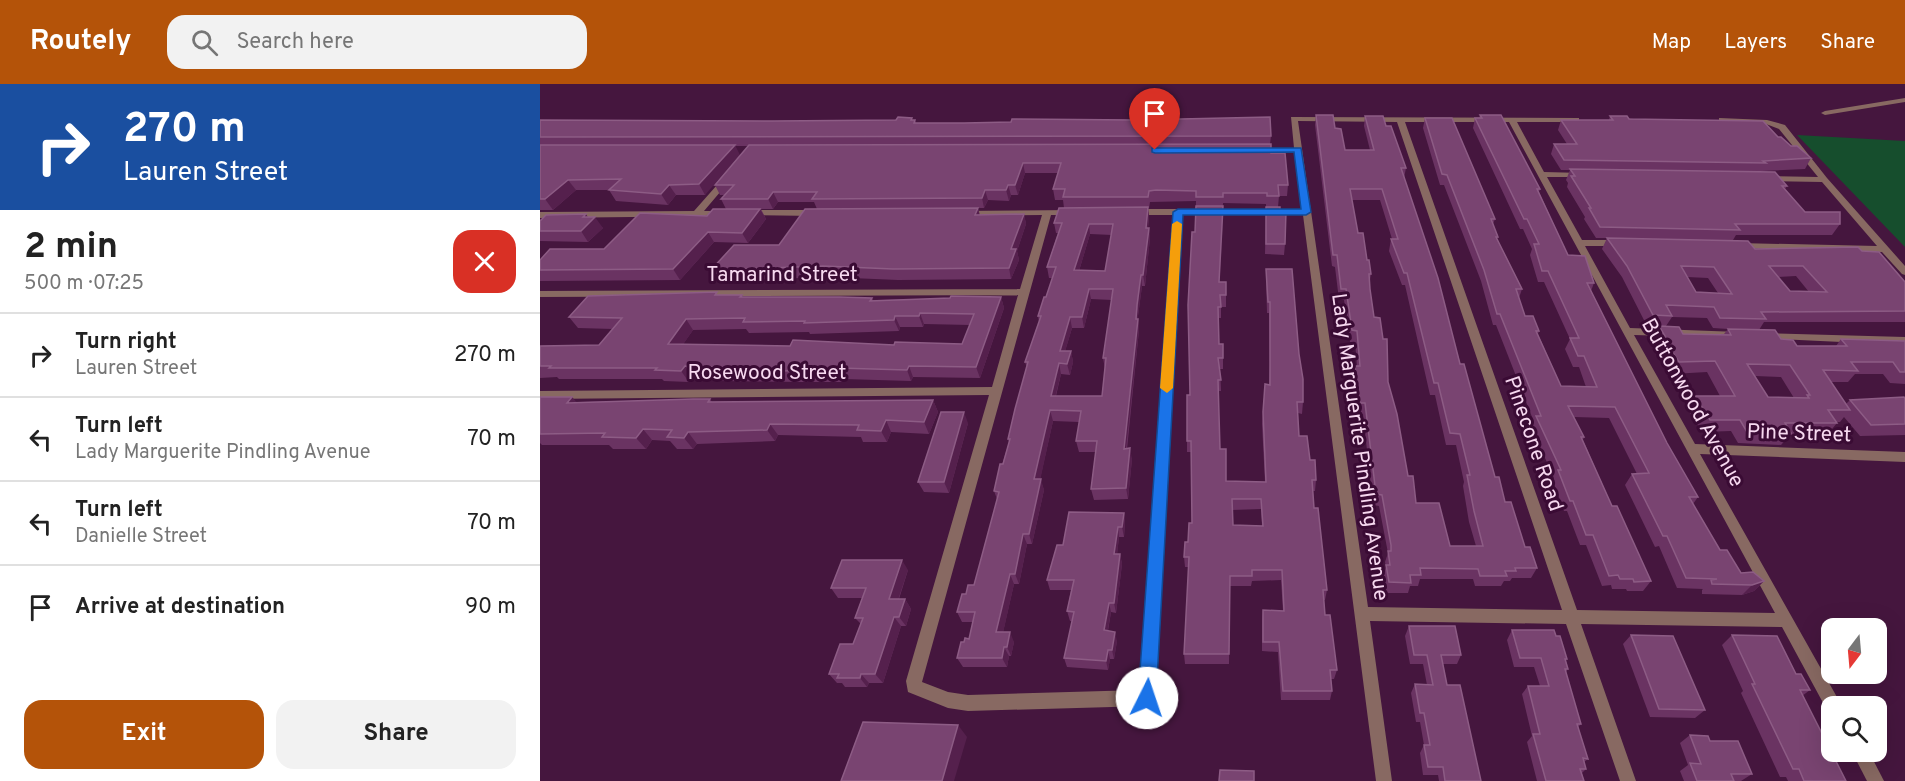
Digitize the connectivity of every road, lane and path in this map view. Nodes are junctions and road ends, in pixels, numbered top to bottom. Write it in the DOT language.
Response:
graph roads {
  1 [pos="1905,100"];
  2 [pos="1825,113"];
  3 [pos="1512,120"];
  4 [pos="1584,120"];
  5 [pos="1715,120"];
  6 [pos="1401,121"];
  7 [pos="1251,150"];
  8 [pos="1298,150"];
  9 [pos="736,169"];
  10 [pos="1542,174"];
  11 [pos="1589,175"];
  12 [pos="1754,178"];
  13 [pos="1824,180"];
  14 [pos="1047,212"];
  15 [pos="1083,212"];
  16 [pos="1118,212"];
  17 [pos="1178,212"];
  18 [pos="1306,212"];
  19 [pos="697,213"];
  20 [pos="825,213"];
  21 [pos="954,213"];
  22 [pos="540,215"];
  23 [pos="1579,243"];
  24 [pos="1637,244"];
  25 [pos="1731,246"];
  26 [pos="1883,249"];
  27 [pos="1905,272"];
  28 [pos="1024,292"];
  29 [pos="540,294"];
  30 [pos="1626,331"];
  31 [pos="1905,341"];
  32 [pos="995,391"];
  33 [pos="540,394"];
  34 [pos="1691,449"];
  35 [pos="1905,457"];
  36 [pos="1362,614"];
  37 [pos="1572,617"];
  38 [pos="1786,620"];
  39 [pos="1828,696"];
  40 [pos="1866,762"];
  41 [pos="1384,781"];
  42 [pos="1628,781"];
  43 [pos="1876,781"];
  1 -- 2 [label="street"];
  3 -- 4 [label="street"];
  3 -- 6 [label="street"];
  3 -- 10 [label="street, Buttonwood Avenue"];
  5 -- 13 [label="street"];
  6 -- 8 [label="street, Lady Marguerite Pindling Avenue"];
  6 -- 37 [label="street, Pinecone Road"];
  7 -- 8 [label="street"];
  8 -- 18 [label="street, Lady Marguerite Pindling Avenue"];
  9 -- 19 [label="street"];
  10 -- 11 [label="street"];
  10 -- 23 [label="street, Buttonwood Avenue"];
  12 -- 13 [label="street"];
  13 -- 26 [label="street"];
  14 -- 15 [label="street"];
  14 -- 21 [label="street"];
  14 -- 28 [label="street"];
  16 -- 17 [label="street"];
  17 -- 18 [label="street"];
  17 -- 32 [label="street"];
  18 -- 36 [label="street, Lady Marguerite Pindling Avenue"];
  19 -- 20 [label="street"];
  19 -- 22 [label="street"];
  23 -- 24 [label="street"];
  23 -- 30 [label="street, Buttonwood Avenue"];
  25 -- 26 [label="street"];
  26 -- 27 [label="street"];
  28 -- 29 [label="street, Tamarind Street"];
  28 -- 32 [label="street"];
  30 -- 31 [label="street"];
  30 -- 34 [label="street, Buttonwood Avenue"];
  32 -- 33 [label="street, Rosewood Street"];
  34 -- 35 [label="street, Pine Street"];
  34 -- 38 [label="street, Buttonwood Avenue"];
  36 -- 37 [label="street"];
  36 -- 41 [label="street, Lady Marguerite Pindling Avenue"];
  37 -- 38 [label="street"];
  37 -- 42 [label="street, Pinecone Road"];
  38 -- 39 [label="street, Buttonwood Avenue"];
  40 -- 43 [label="street"];
}
